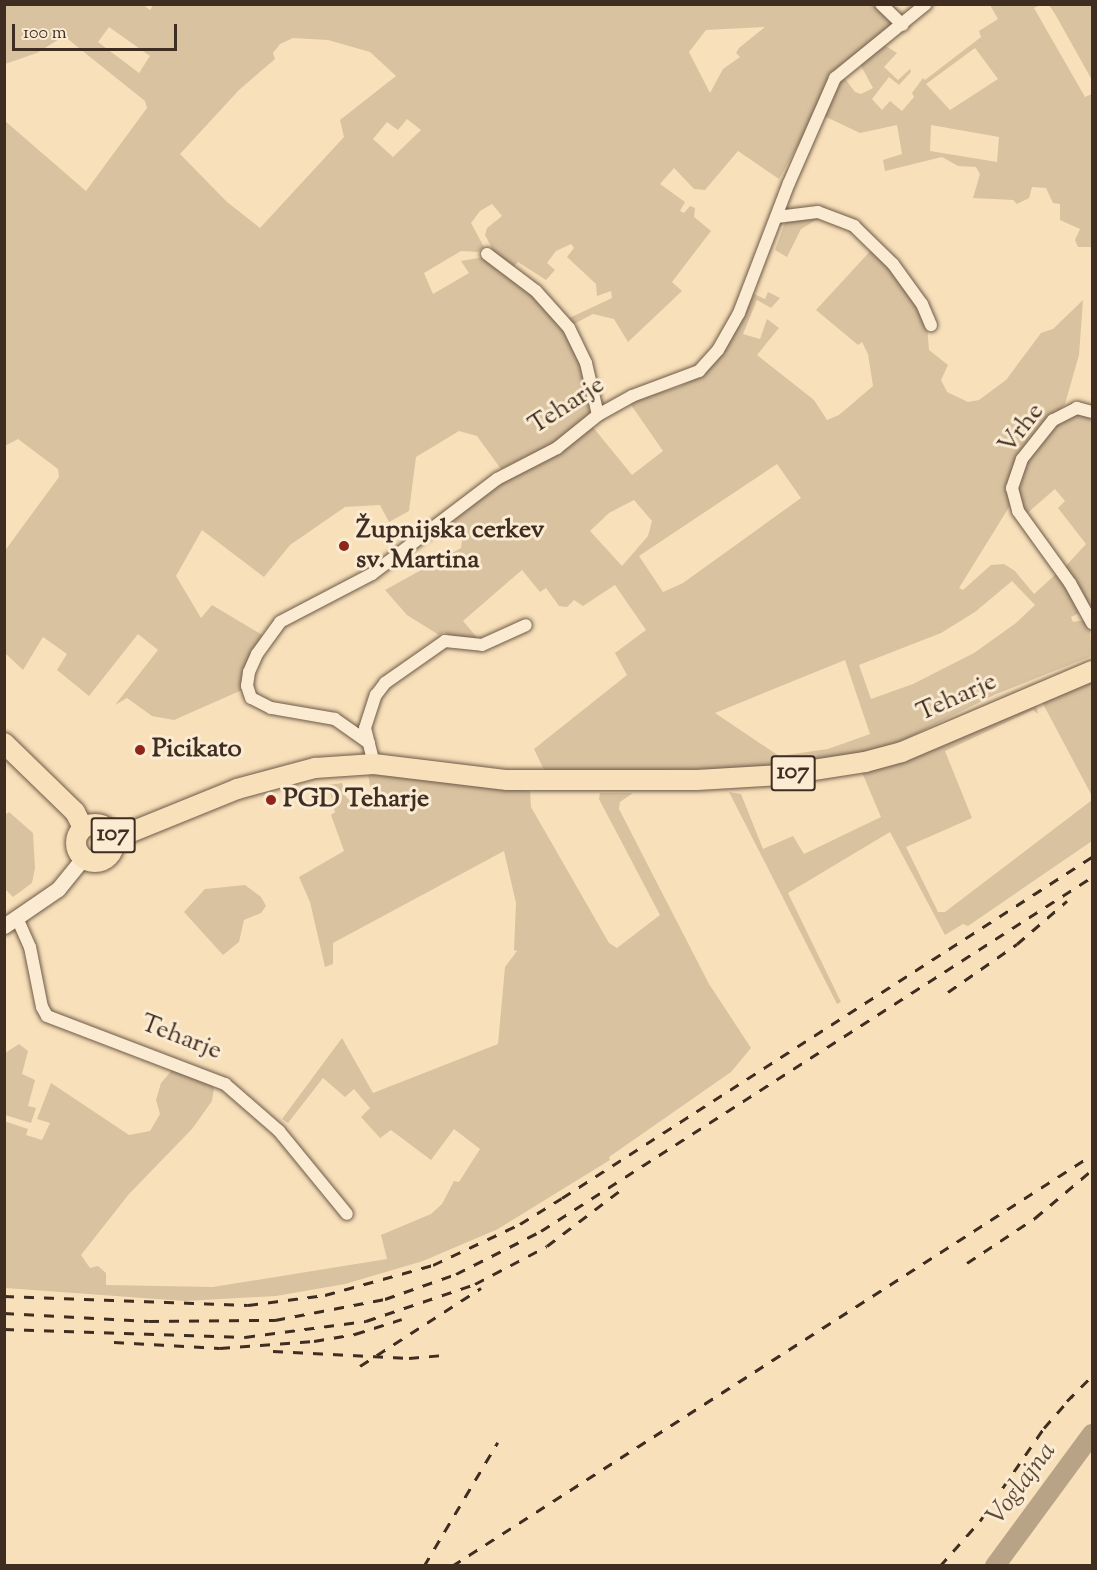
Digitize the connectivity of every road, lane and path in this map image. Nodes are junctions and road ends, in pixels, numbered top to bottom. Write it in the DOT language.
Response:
graph roads {
  1 [pos="881,4"];
  2 [pos="926,4"];
  3 [pos="903,25"];
  4 [pos="777,217"];
  5 [pos="487,254"];
  6 [pos="931,326"];
  7 [pos="1092,412"];
  8 [pos="598,415"];
  9 [pos="1092,623"];
  10 [pos="526,625"];
  11 [pos="1092,671"];
  12 [pos="4,743"];
  13 [pos="369,743"];
  14 [pos="374,764"];
  15 [pos="83,828"];
  16 [pos="114,839"];
  17 [pos="83,858"];
  18 [pos="11,922"];
  19 [pos="347,1214"];
  1 -- 3 [label="street"];
  2 -- 3 [label="street, Teharje"];
  3 -- 4 [label="street, Teharje"];
  4 -- 6 [label="street"];
  4 -- 8 [label="street, Teharje"];
  5 -- 8 [label="street"];
  7 -- 9 [label="street, Vrhe"];
  8 -- 13 [label="street, Teharje"];
  10 -- 13 [label="street"];
  11 -- 14 [label="main road, Teharje / 107"];
  12 -- 15 [label="main road, 107"];
  13 -- 14 [label="street"];
  14 -- 16 [label="main road, Teharje / 107"];
  15 -- 16 [label="main road, 107"];
  15 -- 17 [label="main road, 107"];
  16 -- 17 [label="main road, 107"];
  17 -- 18 [label="street, Teharje"];
  18 -- 19 [label="street, Teharje"];
}
